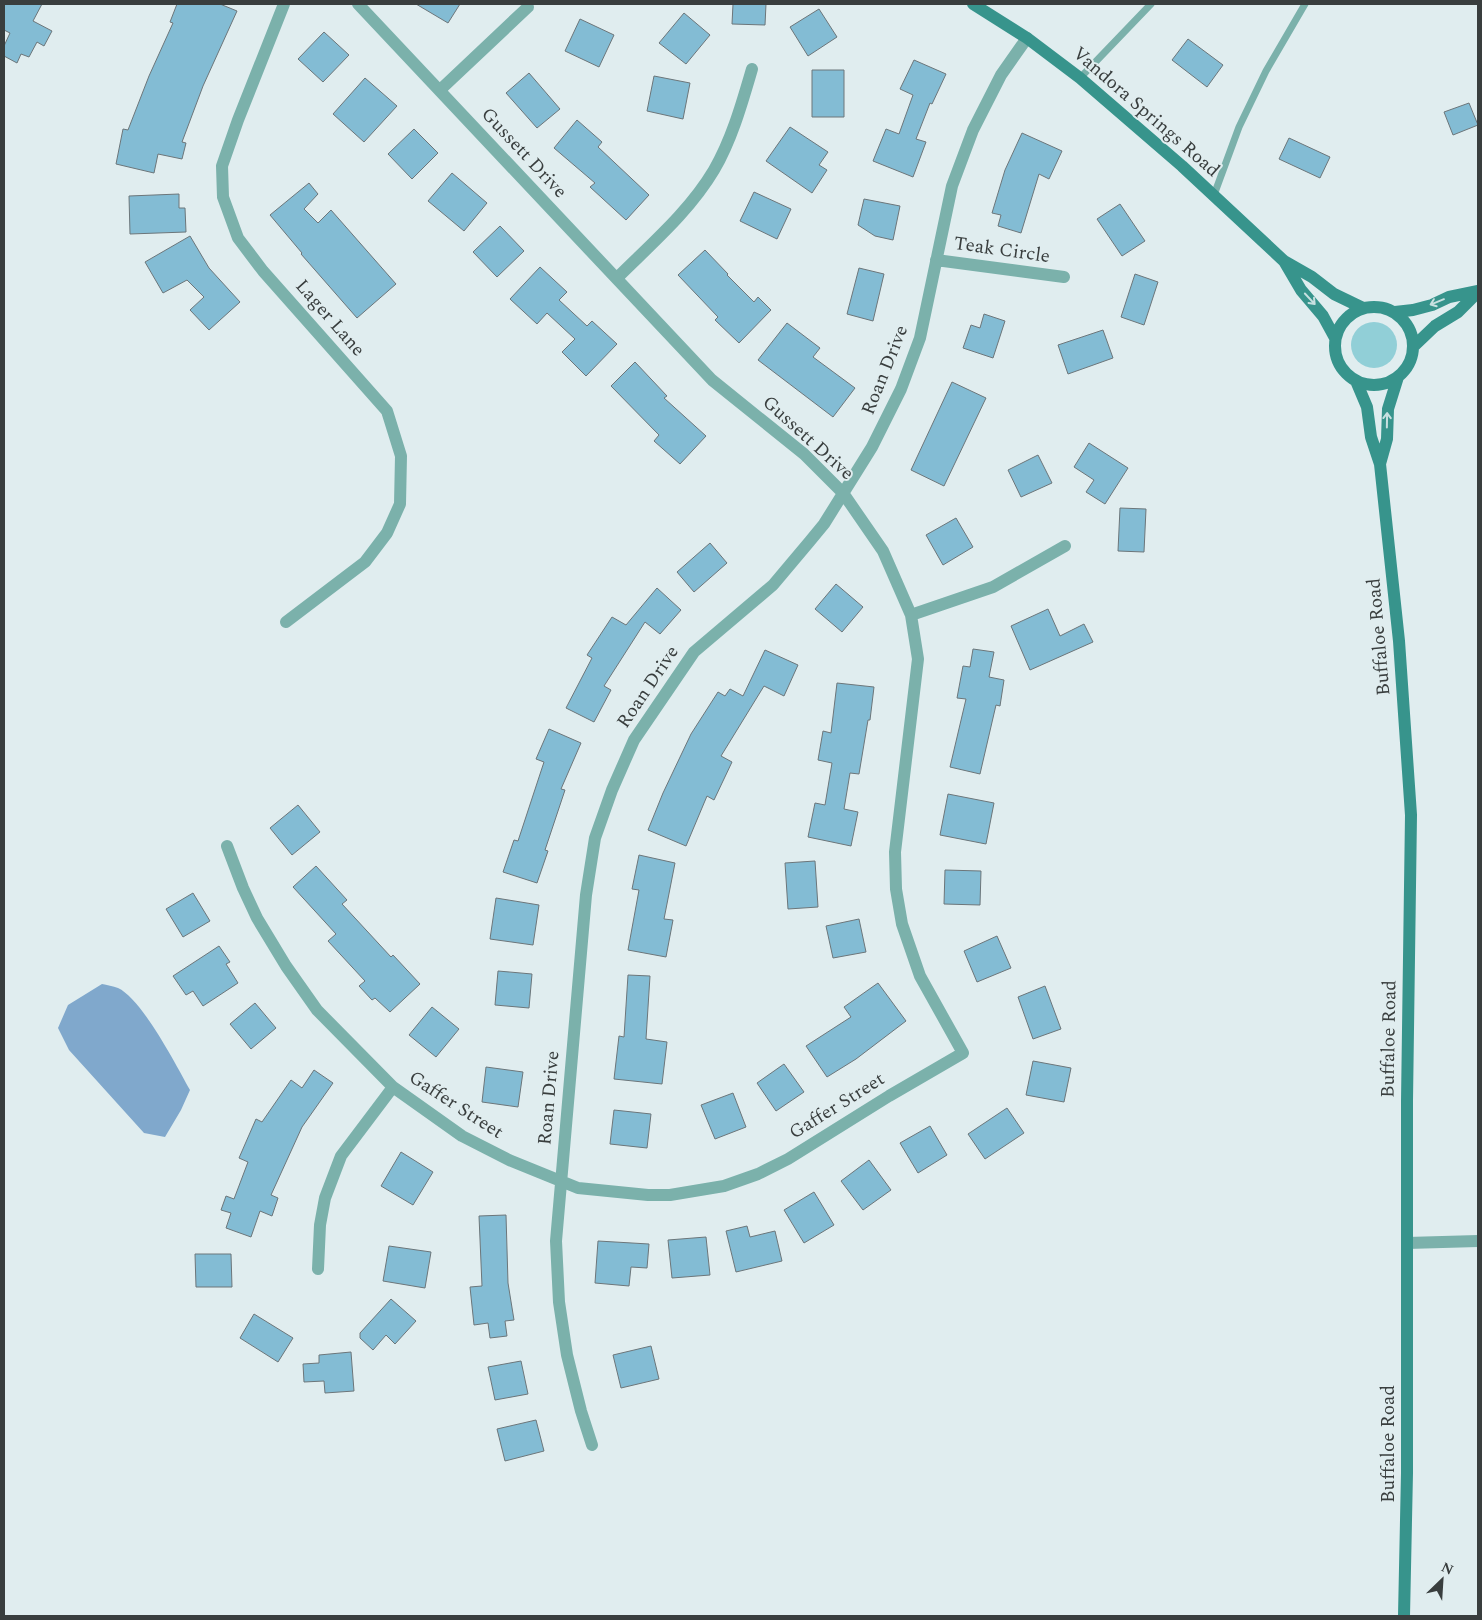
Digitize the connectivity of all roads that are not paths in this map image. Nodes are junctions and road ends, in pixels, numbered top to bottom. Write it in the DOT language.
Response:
graph roads {
  1 [pos="284,4"];
  2 [pos="358,4"];
  3 [pos="973,4"];
  4 [pos="1151,4"];
  5 [pos="1305,4"];
  6 [pos="528,7"];
  7 [pos="1027,38"];
  8 [pos="752,69"];
  9 [pos="1080,78"];
  10 [pos="440,90"];
  11 [pos="1214,195"];
  12 [pos="936,260"];
  13 [pos="1284,261"];
  14 [pos="1064,277"];
  15 [pos="617,278"];
  16 [pos="1363,308"];
  17 [pos="1395,312"];
  18 [pos="1335,338"];
  19 [pos="1414,346"];
  20 [pos="1398,378"];
  21 [pos="1356,381"];
  22 [pos="1380,464"];
  23 [pos="843,493"];
  24 [pos="1065,546"];
  25 [pos="911,615"];
  26 [pos="286,622"];
  27 [pos="227,846"];
  28 [pos="963,1053"];
  29 [pos="393,1087"];
  30 [pos="560,1181"];
  31 [pos="1478,1241"];
  32 [pos="1407,1243"];
  33 [pos="318,1269"];
  34 [pos="592,1445"];
  35 [pos="1404,1616"];
  1 -- 26 [label="street, Lager Lane"];
  2 -- 10 [label="street, Gussett Drive"];
  3 -- 7 [label="street, Vandora Springs Road"];
  4 -- 9 [label="lane"];
  5 -- 11 [label="lane"];
  6 -- 10 [label="street"];
  7 -- 9 [label="street, Vandora Springs Road"];
  7 -- 12 [label="street, Roan Drive"];
  8 -- 15 [label="street"];
  9 -- 11 [label="street, Vandora Springs Road"];
  10 -- 15 [label="street, Gussett Drive"];
  11 -- 13 [label="street, Vandora Springs Road"];
  12 -- 14 [label="street, Teak Circle"];
  12 -- 23 [label="street, Roan Drive"];
  13 -- 16 [label="street, Vandora Springs Road"];
  13 -- 18 [label="street, Vandora Springs Road, one-way"];
  15 -- 23 [label="street, Gussett Drive"];
  16 -- 17 [label="street"];
  16 -- 18 [label="street"];
  17 -- 19 [label="street"];
  19 -- 17 [label="street, one-way"];
  18 -- 21 [label="street"];
  19 -- 20 [label="street"];
  20 -- 21 [label="street"];
  22 -- 20 [label="street, Buffaloe Road, one-way"];
  21 -- 22 [label="street, Buffaloe Road"];
  22 -- 32 [label="street, Buffaloe Road"];
  23 -- 25 [label="street, Gussett Drive"];
  23 -- 30 [label="street, Roan Drive"];
  24 -- 25 [label="street"];
  25 -- 28 [label="street, Gussett Drive"];
  27 -- 29 [label="street, Gaffer Street"];
  28 -- 30 [label="street, Gaffer Street"];
  29 -- 30 [label="street, Gaffer Street"];
  29 -- 33 [label="street"];
  30 -- 34 [label="street, Roan Drive"];
  31 -- 32 [label="street"];
  32 -- 35 [label="street, Buffaloe Road"];
}
